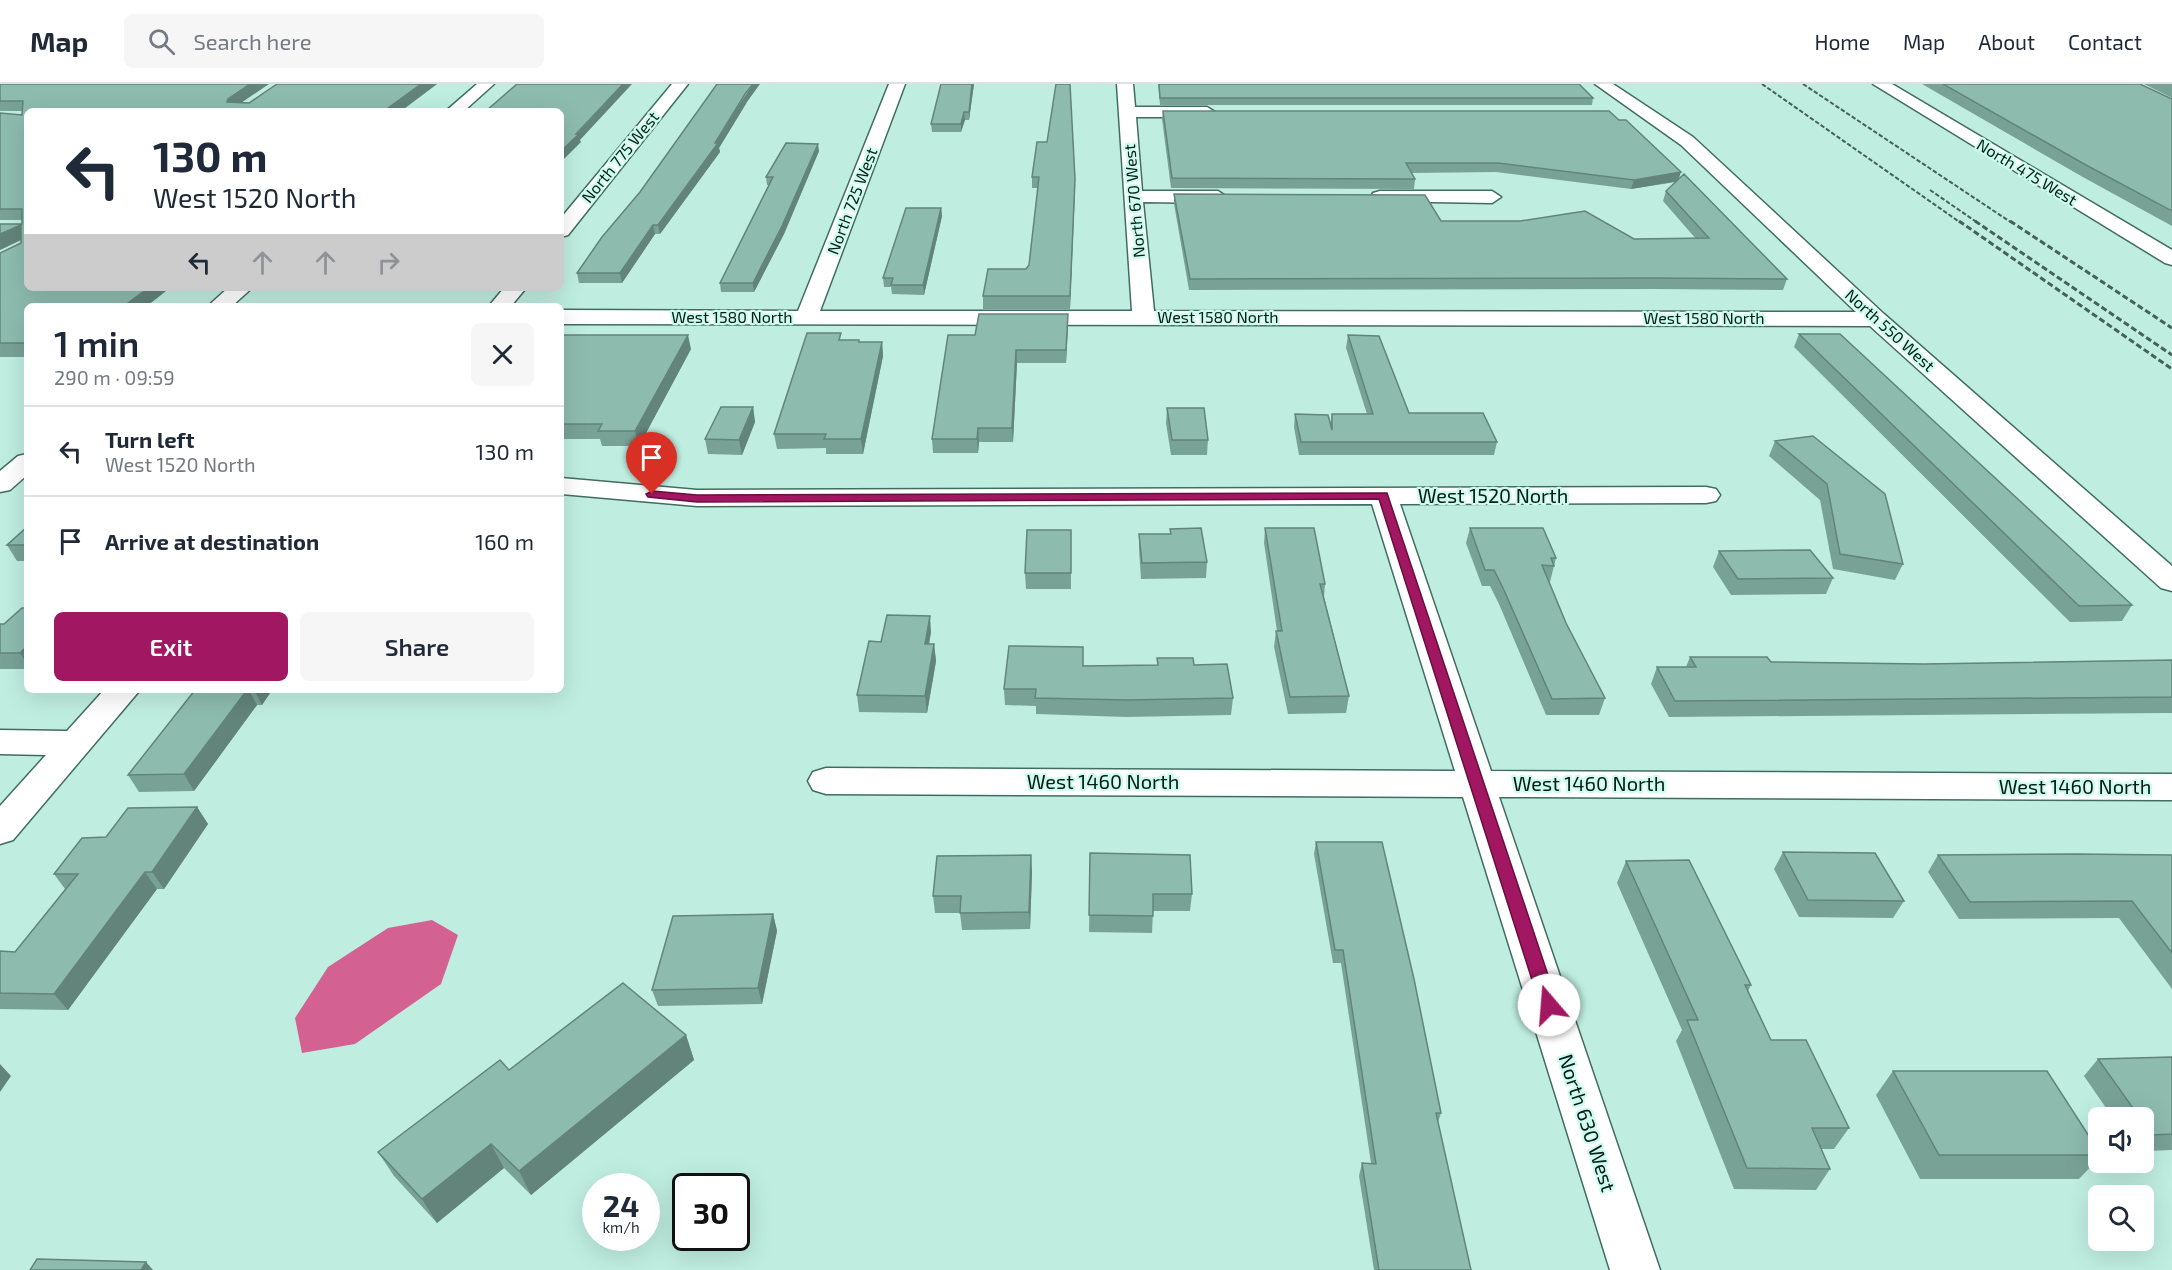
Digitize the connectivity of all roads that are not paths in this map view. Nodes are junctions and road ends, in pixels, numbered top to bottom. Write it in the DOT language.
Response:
graph roads {
  1 [pos="486,84"];
  2 [pos="680,84"];
  3 [pos="897,84"];
  4 [pos="1125,84"];
  5 [pos="1603,84"];
  6 [pos="1881,84"];
  7 [pos="458,108"];
  8 [pos="1127,112"];
  9 [pos="1222,112"];
  10 [pos="1617,112"];
  11 [pos="1641,112"];
  12 [pos="1134,196"];
  13 [pos="1241,197"];
  14 [pos="1361,197"];
  15 [pos="1492,197"];
  16 [pos="564,227"];
  17 [pos="2172,259"];
  18 [pos="237,291"];
  19 [pos="512,291"];
  20 [pos="223,303"];
  21 [pos="502,303"];
  22 [pos="564,317"];
  23 [pos="807,317"];
  24 [pos="1143,317"];
  25 [pos="1876,319"];
  26 [pos="24,464"];
  27 [pos="0,484"];
  28 [pos="24,485"];
  29 [pos="564,486"];
  30 [pos="1706,495"];
  31 [pos="1383,496"];
  32 [pos="2172,582"];
  33 [pos="120,693"];
  34 [pos="0,742"];
  35 [pos="77,743"];
  36 [pos="826,781"];
  37 [pos="1477,783"];
  38 [pos="2172,787"];
  39 [pos="0,830"];
  40 [pos="1635,1270"];
  1 -- 7 [label="street"];
  2 -- 16 [label="street, North 775 West"];
  3 -- 23 [label="street, North 725 West"];
  4 -- 8 [label="street, North 670 West"];
  5 -- 11 [label="street, North 550 West"];
  6 -- 17 [label="street, North 475 West"];
  8 -- 9 [label="street"];
  8 -- 12 [label="street, North 670 West"];
  10 -- 11 [label="street"];
  11 -- 25 [label="street, North 550 West"];
  12 -- 13 [label="street"];
  12 -- 24 [label="street, North 670 West"];
  14 -- 15 [label="street"];
  18 -- 20 [label="street"];
  19 -- 21 [label="street"];
  22 -- 23 [label="street, West 1580 North"];
  23 -- 24 [label="street, West 1580 North"];
  24 -- 25 [label="street, West 1580 North"];
  25 -- 32 [label="street, North 550 West"];
  26 -- 27 [label="street"];
  27 -- 28 [label="street"];
  29 -- 31 [label="street, West 1520 North"];
  30 -- 31 [label="street, West 1520 North"];
  31 -- 37 [label="street, North 630 West"];
  33 -- 35 [label="street"];
  34 -- 35 [label="street"];
  35 -- 39 [label="street"];
  36 -- 37 [label="street, West 1460 North"];
  37 -- 38 [label="street, West 1460 North"];
  37 -- 40 [label="street, North 630 West"];
}
